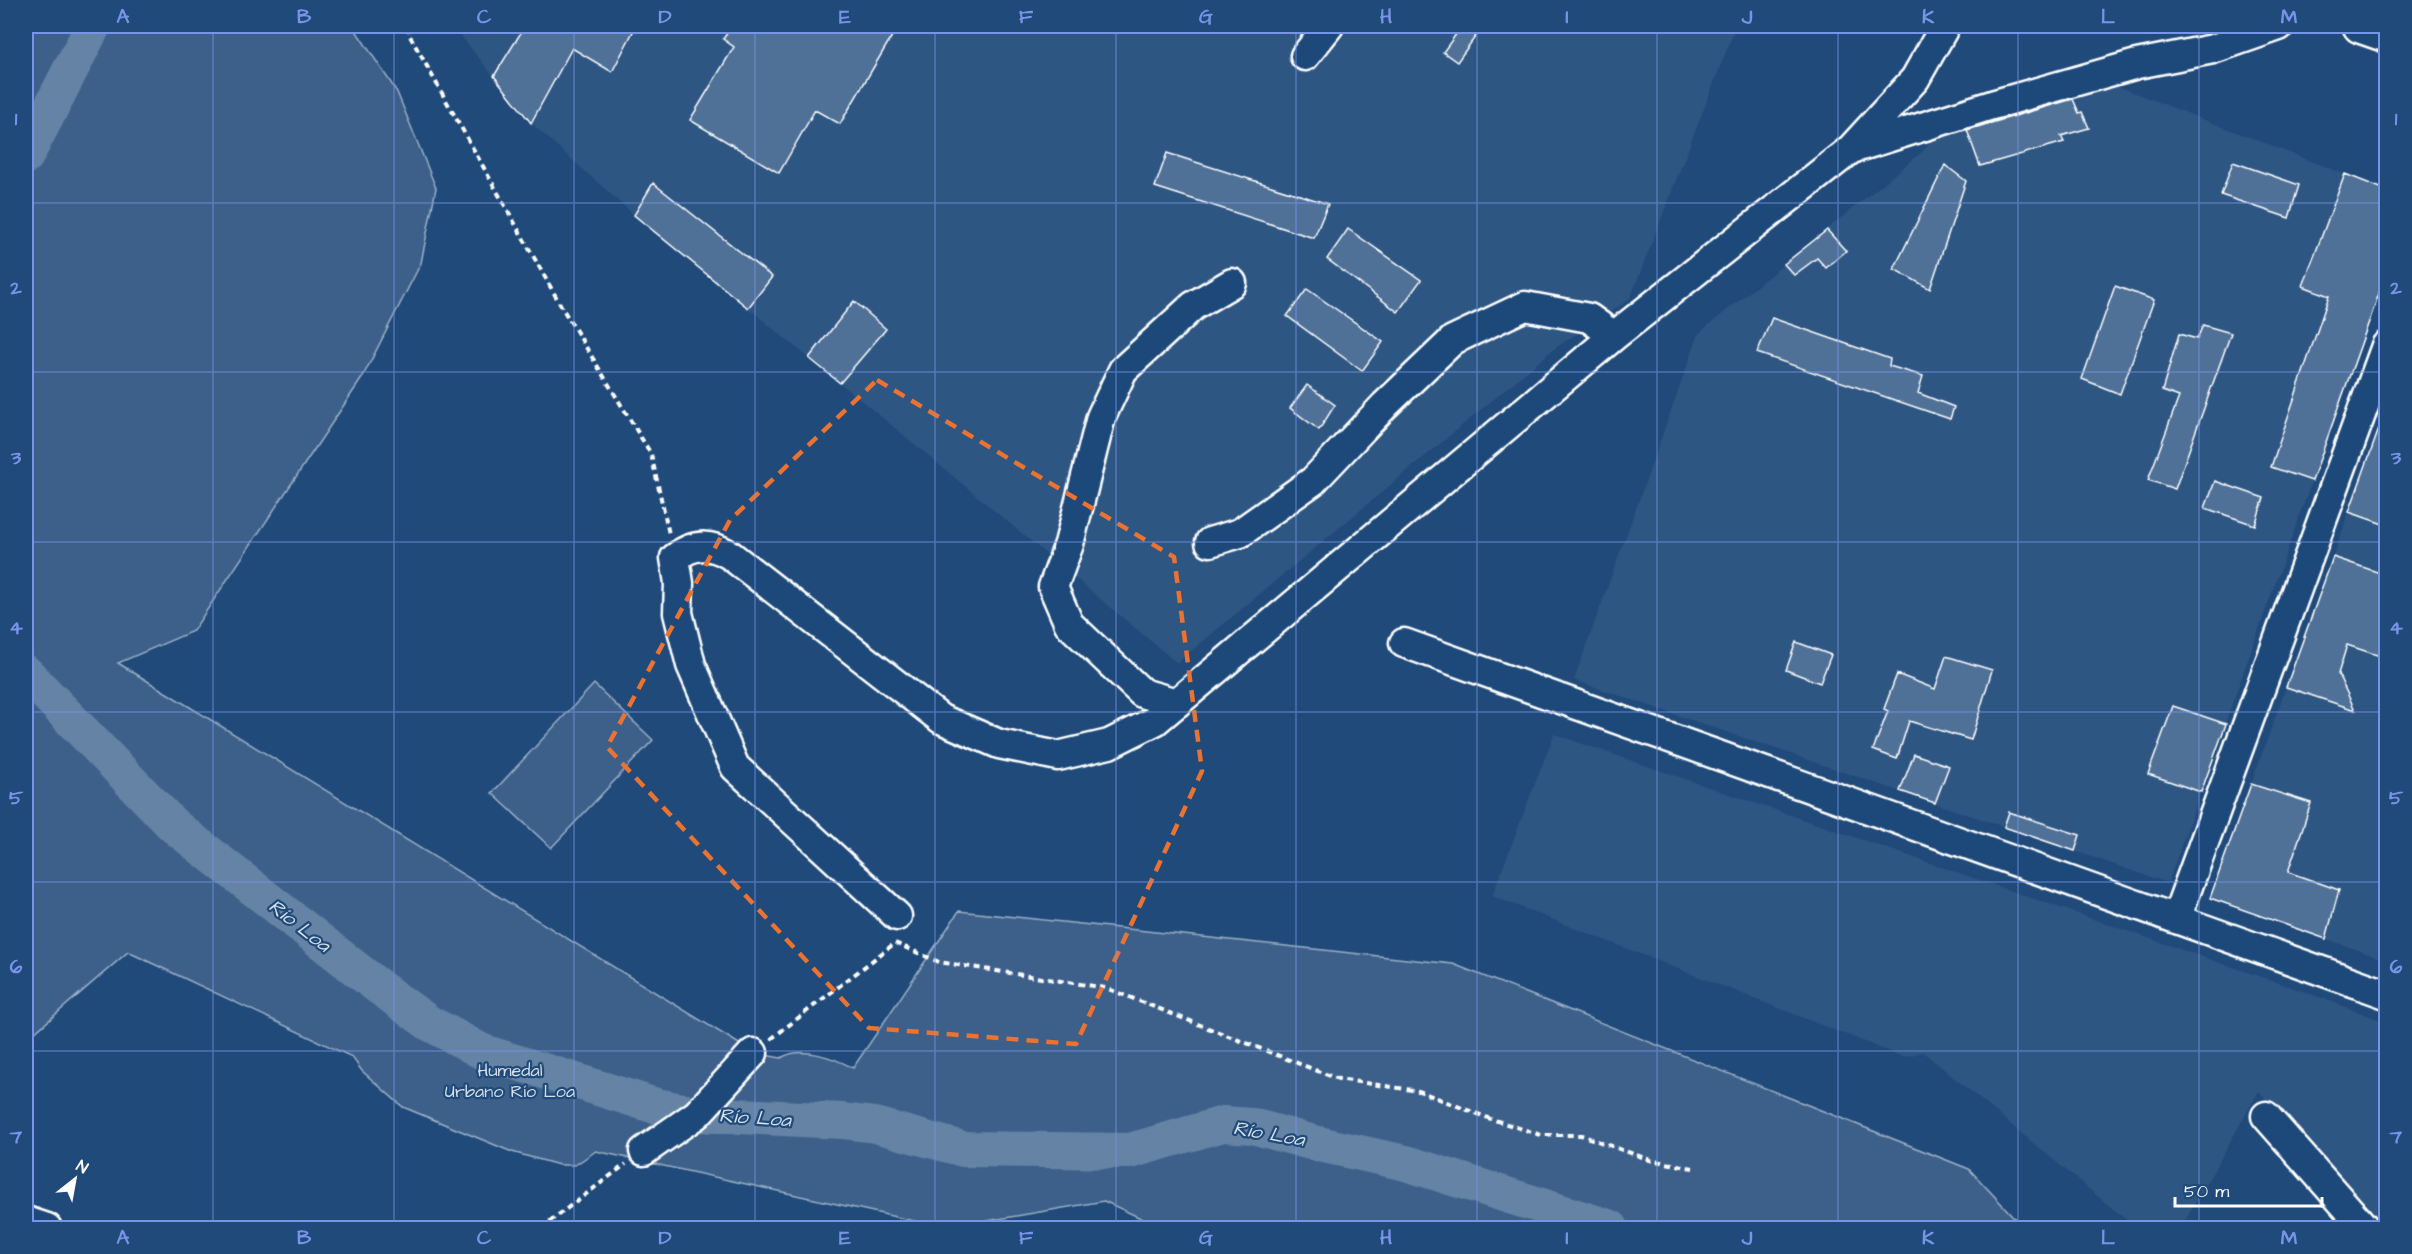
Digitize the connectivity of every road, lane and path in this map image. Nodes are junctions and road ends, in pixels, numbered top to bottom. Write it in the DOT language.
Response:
graph roads {
  1 [pos="408,26"];
  2 [pos="1329,26"];
  3 [pos="1945,26"];
  4 [pos="2279,26"];
  5 [pos="2360,26"];
  6 [pos="2386,35"];
  7 [pos="1305,56"];
  8 [pos="1850,150"];
  9 [pos="1232,283"];
  10 [pos="1614,336"];
  11 [pos="2386,346"];
  12 [pos="1210,542"];
  13 [pos="675,558"];
  14 [pos="1404,644"];
  15 [pos="1177,703"];
  16 [pos="2176,919"];
  17 [pos="896,929"];
  18 [pos="2386,994"];
  19 [pos="753,1053"];
  20 [pos="2266,1116"];
  21 [pos="644,1151"];
  22 [pos="1693,1168"];
  23 [pos="26,1221"];
  24 [pos="47,1228"];
  25 [pos="541,1228"];
  26 [pos="2364,1228"];
  1 -- 13 [label="path"];
  2 -- 7 [label="street"];
  3 -- 8 [label="street"];
  4 -- 8 [label="street"];
  5 -- 6 [label="highway"];
  8 -- 10 [label="street"];
  9 -- 15 [label="street"];
  10 -- 12 [label="street"];
  10 -- 15 [label="street"];
  11 -- 16 [label="street"];
  13 -- 15 [label="street"];
  13 -- 17 [label="street"];
  14 -- 16 [label="street"];
  16 -- 18 [label="street"];
  17 -- 19 [label="path"];
  17 -- 22 [label="path"];
  19 -- 21 [label="street"];
  20 -- 26 [label="street"];
  21 -- 25 [label="path"];
  23 -- 24 [label="street"];
}
